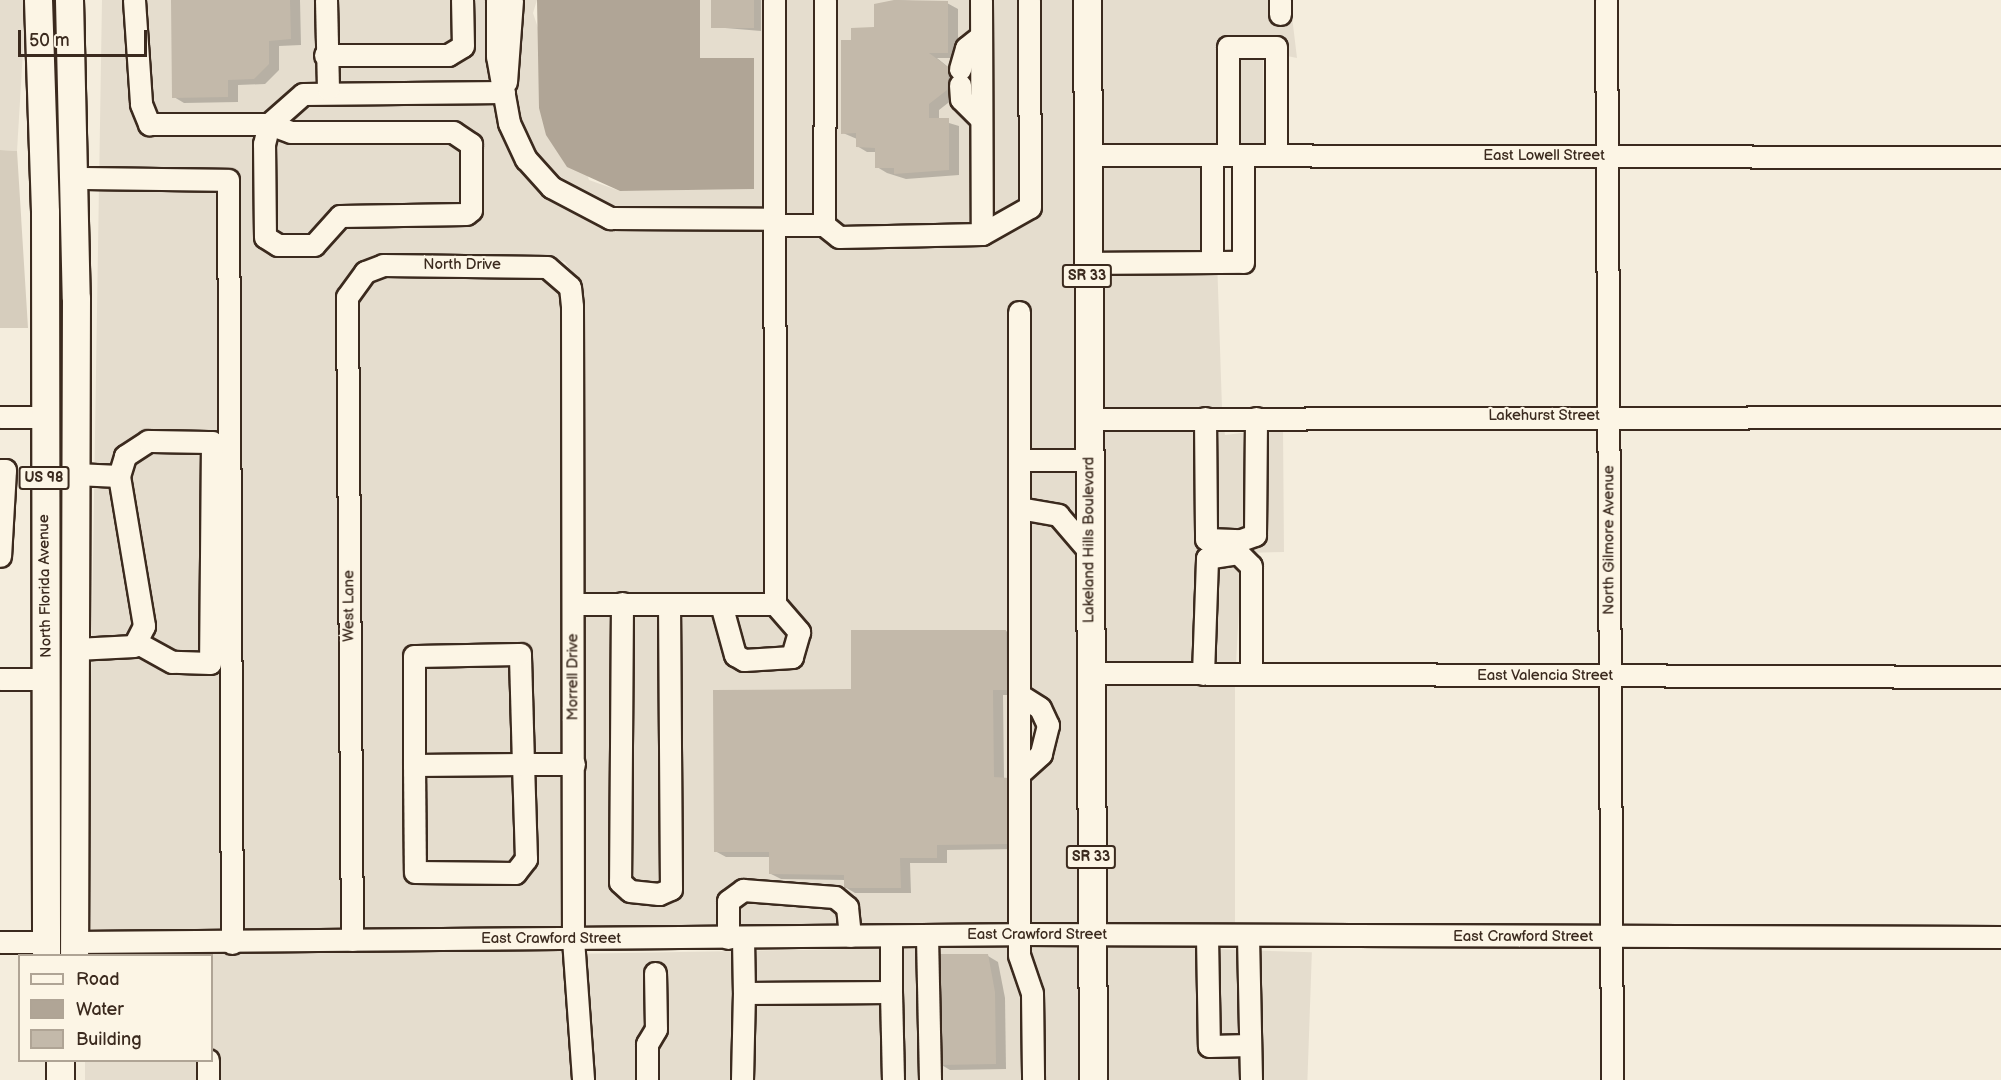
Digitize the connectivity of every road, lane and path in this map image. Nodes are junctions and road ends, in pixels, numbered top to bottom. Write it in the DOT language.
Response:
graph roads {
  1 [pos="38,0"];
  2 [pos="69,0"];
  3 [pos="134,0"];
  4 [pos="326,0"];
  5 [pos="462,0"];
  6 [pos="497,0"];
  7 [pos="512,0"];
  8 [pos="774,0"];
  9 [pos="825,0"];
  10 [pos="981,0"];
  11 [pos="1029,0"];
  12 [pos="1087,0"];
  13 [pos="1606,0"];
  14 [pos="981,36"];
  15 [pos="326,55"];
  16 [pos="328,89"];
  17 [pos="504,92"];
  18 [pos="981,119"];
  19 [pos="269,124"];
  20 [pos="1087,155"];
  21 [pos="1228,155"];
  22 [pos="1276,155"];
  23 [pos="1608,156"];
  24 [pos="2001,157"];
  25 [pos="75,178"];
  26 [pos="774,222"];
  27 [pos="824,225"];
  28 [pos="982,234"];
  29 [pos="1088,262"];
  30 [pos="1212,262"];
  31 [pos="361,276"];
  32 [pos="563,276"];
  33 [pos="1019,312"];
  34 [pos="1609,416"];
  35 [pos="0,417"];
  36 [pos="43,417"];
  37 [pos="2001,417"];
  38 [pos="1205,418"];
  39 [pos="1256,418"];
  40 [pos="1088,419"];
  41 [pos="1020,460"];
  42 [pos="1089,460"];
  43 [pos="0,470"];
  44 [pos="75,474"];
  45 [pos="119,476"];
  46 [pos="1019,508"];
  47 [pos="1089,551"];
  48 [pos="0,556"];
  49 [pos="75,603"];
  50 [pos="622,603"];
  51 [pos="669,603"];
  52 [pos="775,603"];
  53 [pos="573,604"];
  54 [pos="721,604"];
  55 [pos="138,643"];
  56 [pos="76,649"];
  57 [pos="1090,673"];
  58 [pos="1203,674"];
  59 [pos="1251,674"];
  60 [pos="1610,676"];
  61 [pos="2001,677"];
  62 [pos="0,679"];
  63 [pos="46,679"];
  64 [pos="523,764"];
  65 [pos="574,764"];
  66 [pos="414,765"];
  67 [pos="1020,934"];
  68 [pos="1092,935"];
  69 [pos="850,936"];
  70 [pos="891,936"];
  71 [pos="927,936"];
  72 [pos="1207,936"];
  73 [pos="1248,936"];
  74 [pos="1611,937"];
  75 [pos="2001,937"];
  76 [pos="736,938"];
  77 [pos="573,939"];
  78 [pos="352,940"];
  79 [pos="0,942"];
  80 [pos="232,943"];
  81 [pos="208,949"];
  82 [pos="59,950"];
  83 [pos="655,973"];
  84 [pos="891,992"];
  85 [pos="744,993"];
  86 [pos="1250,1046"];
  87 [pos="45,1062"];
  88 [pos="60,1062"];
  89 [pos="74,1062"];
  90 [pos="208,1062"];
  91 [pos="45,1080"];
  92 [pos="60,1080"];
  93 [pos="74,1080"];
  94 [pos="208,1080"];
  95 [pos="583,1080"];
  96 [pos="647,1080"];
  97 [pos="742,1080"];
  98 [pos="893,1080"];
  99 [pos="930,1080"];
  100 [pos="1033,1080"];
  101 [pos="1094,1080"];
  102 [pos="1251,1080"];
  103 [pos="1612,1080"];
  1 -- 36 [label="main road, North Florida Avenue / US 98"];
  2 -- 25 [label="main road, North Florida Avenue / US 98"];
  3 -- 19 [label="street"];
  4 -- 15 [label="street"];
  5 -- 15 [label="street"];
  6 -- 17 [label="street"];
  7 -- 17 [label="street"];
  8 -- 26 [label="street"];
  9 -- 27 [label="street"];
  10 -- 14 [label="street"];
  11 -- 28 [label="street"];
  12 -- 20 [label="main road, Lakeland Hills Boulevard / SR 33"];
  13 -- 23 [label="street, North Gilmore Avenue"];
  14 -- 18 [label="street"];
  14 -- 18 [label="street"];
  15 -- 16 [label="street"];
  16 -- 17 [label="street"];
  16 -- 19 [label="street"];
  17 -- 26 [label="street"];
  18 -- 28 [label="street"];
  19 -- 19 [label="street"];
  20 -- 21 [label="street, East Lowell Street"];
  20 -- 29 [label="main road, Lakeland Hills Boulevard / SR 33"];
  21 -- 22 [label="street, East Lowell Street"];
  21 -- 22 [label="street"];
  21 -- 30 [label="street"];
  21 -- 30 [label="street"];
  22 -- 23 [label="street, East Lowell Street"];
  23 -- 24 [label="street, East Lowell Street"];
  23 -- 34 [label="street, North Gilmore Avenue"];
  25 -- 44 [label="main road, North Florida Avenue / US 98"];
  25 -- 80 [label="street"];
  26 -- 27 [label="street"];
  26 -- 52 [label="street"];
  27 -- 28 [label="street"];
  29 -- 30 [label="street"];
  29 -- 40 [label="main road, Lakeland Hills Boulevard / SR 33"];
  31 -- 32 [label="street, North Drive"];
  31 -- 78 [label="street, West Lane"];
  32 -- 53 [label="street, Morrell Drive"];
  33 -- 41 [label="street"];
  34 -- 37 [label="street, Lakehurst Street"];
  34 -- 39 [label="street, Lakehurst Street"];
  34 -- 60 [label="street, North Gilmore Avenue"];
  35 -- 36 [label="street"];
  36 -- 49 [label="main road"];
  36 -- 63 [label="main road, North Florida Avenue / US 98"];
  38 -- 39 [label="street, Lakehurst Street"];
  38 -- 39 [label="street"];
  38 -- 40 [label="street, Lakehurst Street"];
  40 -- 42 [label="main road, Lakeland Hills Boulevard / SR 33"];
  41 -- 42 [label="street"];
  41 -- 46 [label="street"];
  42 -- 47 [label="main road, Lakeland Hills Boulevard / SR 33"];
  43 -- 48 [label="street"];
  44 -- 45 [label="street"];
  44 -- 49 [label="main road, North Florida Avenue / US 98"];
  45 -- 55 [label="street"];
  45 -- 55 [label="street"];
  46 -- 47 [label="street"];
  46 -- 67 [label="street"];
  47 -- 57 [label="main road, Lakeland Hills Boulevard / SR 33"];
  49 -- 56 [label="main road, North Florida Avenue / US 98"];
  50 -- 51 [label="street"];
  50 -- 51 [label="street"];
  50 -- 53 [label="street"];
  51 -- 54 [label="street"];
  52 -- 54 [label="street"];
  52 -- 54 [label="street"];
  53 -- 65 [label="street, Morrell Drive"];
  55 -- 56 [label="street"];
  56 -- 82 [label="main road, North Florida Avenue / US 98"];
  57 -- 58 [label="street, East Valencia Street"];
  57 -- 68 [label="main road, Lakeland Hills Boulevard / SR 33"];
  58 -- 59 [label="street, East Valencia Street"];
  58 -- 59 [label="street"];
  59 -- 60 [label="street, East Valencia Street"];
  60 -- 61 [label="street, East Valencia Street"];
  60 -- 74 [label="street, North Gilmore Avenue"];
  62 -- 63 [label="street"];
  63 -- 82 [label="main road, North Florida Avenue / US 98"];
  64 -- 65 [label="street"];
  64 -- 66 [label="street"];
  64 -- 66 [label="street"];
  64 -- 66 [label="street"];
  65 -- 77 [label="street, Morrell Drive"];
  67 -- 68 [label="street, East Crawford Street"];
  67 -- 71 [label="street, East Crawford Street"];
  67 -- 100 [label="street"];
  68 -- 72 [label="street, East Crawford Street"];
  68 -- 101 [label="main road, Lakeland Hills Boulevard / SR 33"];
  69 -- 70 [label="street, East Crawford Street"];
  69 -- 76 [label="street, East Crawford Street"];
  69 -- 76 [label="street"];
  70 -- 71 [label="street, East Crawford Street"];
  70 -- 84 [label="street"];
  71 -- 99 [label="street"];
  72 -- 73 [label="street, East Crawford Street"];
  72 -- 86 [label="street"];
  73 -- 74 [label="street, East Crawford Street"];
  73 -- 86 [label="street"];
  74 -- 75 [label="street, East Crawford Street"];
  74 -- 103 [label="street, North Gilmore Avenue"];
  76 -- 77 [label="street, East Crawford Street"];
  76 -- 85 [label="street"];
  77 -- 78 [label="street, East Crawford Street"];
  77 -- 95 [label="street, Morrell Drive"];
  78 -- 80 [label="street, East Crawford Street"];
  79 -- 82 [label="street, East Crawford Street"];
  80 -- 81 [label="street, East Crawford Street"];
  81 -- 82 [label="street, East Crawford Street"];
  83 -- 96 [label="street"];
  84 -- 85 [label="street"];
  84 -- 98 [label="street"];
  85 -- 97 [label="street"];
  86 -- 102 [label="street"];
  87 -- 91 [label="main road"];
  88 -- 92 [label="main road"];
  89 -- 93 [label="main road"];
  90 -- 94 [label="street"];
}
